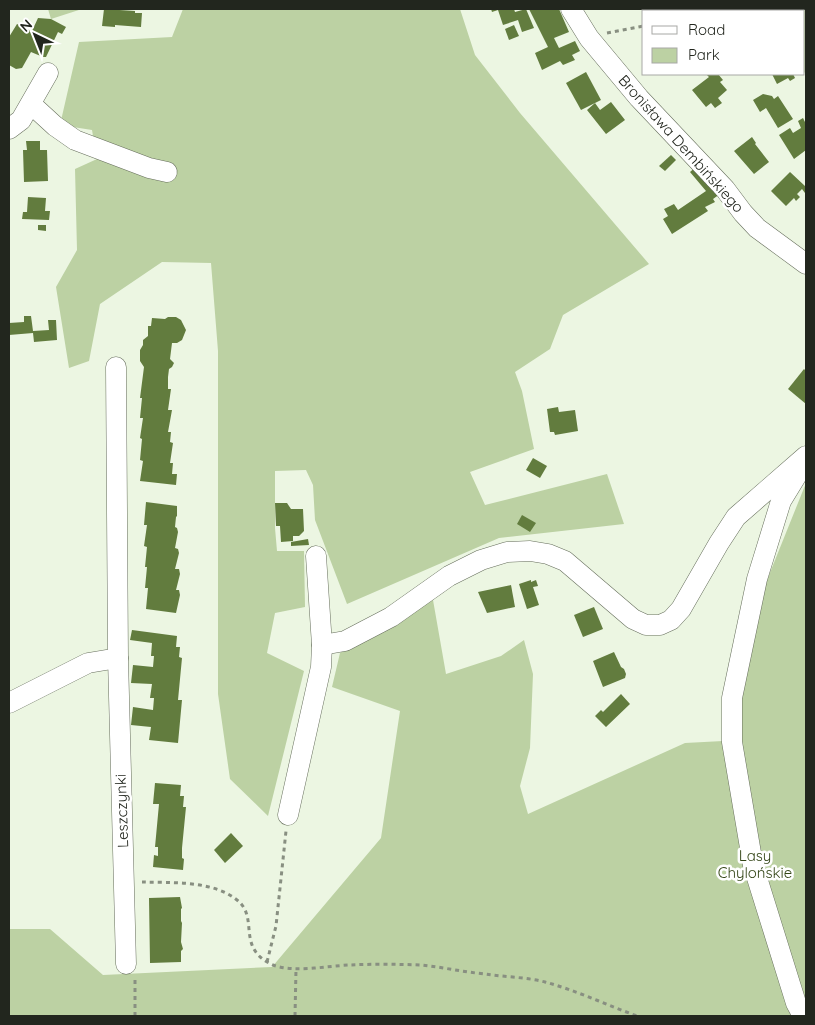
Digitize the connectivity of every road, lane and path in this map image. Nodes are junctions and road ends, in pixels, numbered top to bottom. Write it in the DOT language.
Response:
graph roads {
  1 [pos="571,9"];
  2 [pos="642,26"];
  3 [pos="589,38"];
  4 [pos="48,73"];
  5 [pos="30,104"];
  6 [pos="9,129"];
  7 [pos="167,172"];
  8 [pos="806,264"];
  9 [pos="116,367"];
  10 [pos="806,457"];
  11 [pos="316,556"];
  12 [pos="322,645"];
  13 [pos="118,658"];
  14 [pos="9,703"];
  15 [pos="288,815"];
  16 [pos="124,881"];
  17 [pos="267,962"];
  18 [pos="126,964"];
  19 [pos="296,969"];
  20 [pos="135,1016"];
  21 [pos="295,1016"];
  22 [pos="637,1016"];
  23 [pos="803,1016"];
  1 -- 3 [label="street, Bronisława Dembińskiego"];
  2 -- 3 [label="path"];
  3 -- 8 [label="street, Bronisława Dembińskiego"];
  4 -- 5 [label="street"];
  5 -- 6 [label="street"];
  5 -- 7 [label="street"];
  9 -- 13 [label="street, Leszczynki"];
  10 -- 12 [label="street"];
  10 -- 23 [label="street"];
  11 -- 12 [label="street"];
  12 -- 15 [label="street"];
  13 -- 14 [label="street"];
  13 -- 16 [label="street, Leszczynki"];
  15 -- 17 [label="path"];
  16 -- 17 [label="path"];
  16 -- 18 [label="street, Leszczynki"];
  17 -- 19 [label="path"];
  18 -- 20 [label="path"];
  19 -- 21 [label="path"];
  19 -- 22 [label="path"];
}
